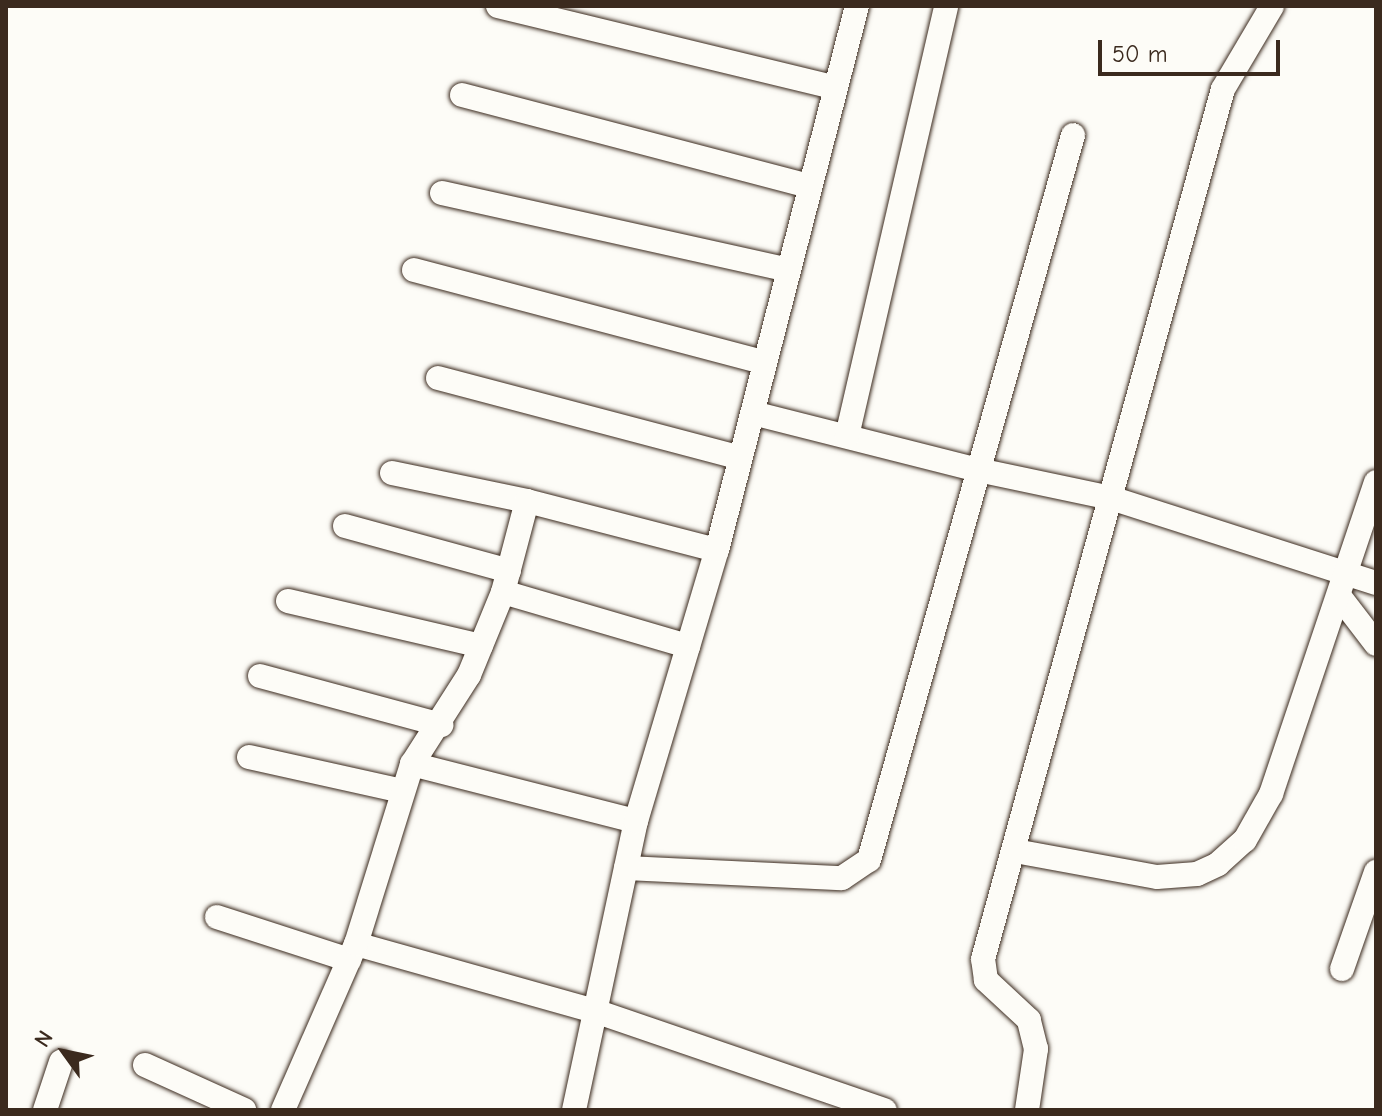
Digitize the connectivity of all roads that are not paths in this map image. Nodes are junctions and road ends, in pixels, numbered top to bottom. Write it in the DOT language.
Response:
graph roads {
  1 [pos="498,6"];
  2 [pos="857,6"];
  3 [pos="946,6"];
  4 [pos="1272,6"];
  5 [pos="834,87"];
  6 [pos="462,95"];
  7 [pos="1073,135"];
  8 [pos="810,186"];
  9 [pos="442,193"];
  10 [pos="786,269"];
  11 [pos="414,270"];
  12 [pos="765,363"];
  13 [pos="438,378"];
  14 [pos="753,413"];
  15 [pos="847,436"];
  16 [pos="740,458"];
  17 [pos="978,470"];
  18 [pos="392,473"];
  19 [pos="1376,482"];
  20 [pos="1111,498"];
  21 [pos="527,501"];
  22 [pos="345,526"];
  23 [pos="717,550"];
  24 [pos="1349,574"];
  25 [pos="506,582"];
  26 [pos="1376,583"];
  27 [pos="1340,597"];
  28 [pos="288,601"];
  29 [pos="1376,644"];
  30 [pos="481,646"];
  31 [pos="688,646"];
  32 [pos="260,676"];
  33 [pos="442,725"];
  34 [pos="249,757"];
  35 [pos="412,764"];
  36 [pos="402,791"];
  37 [pos="636,821"];
  38 [pos="1015,851"];
  39 [pos="626,868"];
  40 [pos="1376,872"];
  41 [pos="217,917"];
  42 [pos="352,952"];
  43 [pos="1342,969"];
  44 [pos="598,1012"];
  45 [pos="61,1062"];
  46 [pos="145,1065"];
  47 [pos="45,1110"];
  48 [pos="244,1110"];
  49 [pos="283,1110"];
  50 [pos="574,1110"];
  51 [pos="885,1110"];
  52 [pos="1027,1110"];
  1 -- 5 [label="street"];
  2 -- 5 [label="street"];
  3 -- 15 [label="street"];
  4 -- 20 [label="street"];
  5 -- 8 [label="street"];
  6 -- 8 [label="street"];
  7 -- 17 [label="street"];
  8 -- 10 [label="street"];
  9 -- 10 [label="street"];
  10 -- 12 [label="street"];
  11 -- 12 [label="street"];
  12 -- 14 [label="street"];
  13 -- 16 [label="street"];
  14 -- 15 [label="street"];
  14 -- 16 [label="street"];
  15 -- 17 [label="street"];
  16 -- 23 [label="street"];
  17 -- 20 [label="street"];
  17 -- 39 [label="street"];
  18 -- 21 [label="street"];
  19 -- 24 [label="street"];
  20 -- 24 [label="street"];
  20 -- 38 [label="street"];
  21 -- 23 [label="street"];
  21 -- 25 [label="street"];
  22 -- 25 [label="street"];
  23 -- 31 [label="street"];
  24 -- 26 [label="street"];
  24 -- 27 [label="street"];
  25 -- 30 [label="street"];
  25 -- 31 [label="street"];
  27 -- 29 [label="street"];
  27 -- 38 [label="street"];
  28 -- 30 [label="street"];
  30 -- 33 [label="street"];
  31 -- 37 [label="street"];
  32 -- 33 [label="street"];
  33 -- 35 [label="street"];
  34 -- 36 [label="street"];
  35 -- 36 [label="street"];
  35 -- 37 [label="street"];
  36 -- 42 [label="street"];
  37 -- 39 [label="street"];
  38 -- 52 [label="street"];
  39 -- 44 [label="street"];
  40 -- 43 [label="street"];
  41 -- 42 [label="street"];
  42 -- 44 [label="street"];
  42 -- 49 [label="street"];
  44 -- 50 [label="street"];
  44 -- 51 [label="street"];
  45 -- 47 [label="street"];
  46 -- 48 [label="street"];
}
